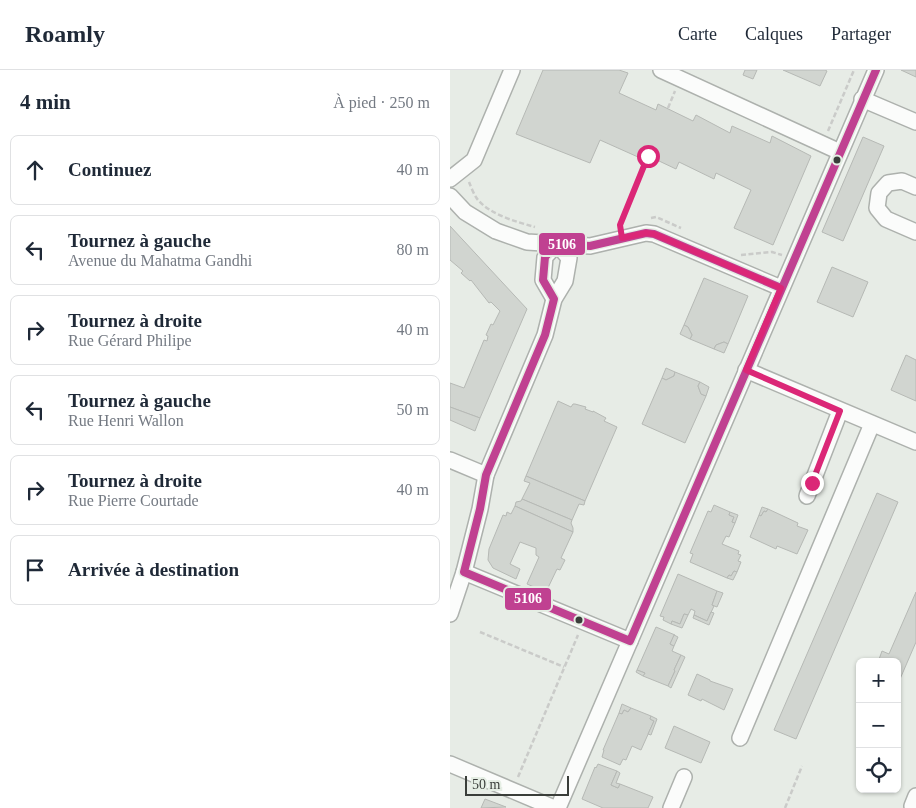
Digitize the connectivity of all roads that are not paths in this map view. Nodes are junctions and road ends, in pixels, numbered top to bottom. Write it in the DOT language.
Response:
graph roads {
  1 [pos="512,70"];
  2 [pos="661,70"];
  3 [pos="876,70"];
  4 [pos="862,99"];
  5 [pos="916,122"];
  6 [pos="840,152"];
  7 [pos="450,179"];
  8 [pos="916,187"];
  9 [pos="450,196"];
  10 [pos="916,232"];
  11 [pos="557,244"];
  12 [pos="781,288"];
  13 [pos="554,299"];
  14 [pos="746,370"];
  15 [pos="840,411"];
  16 [pos="872,424"];
  17 [pos="916,442"];
  18 [pos="450,460"];
  19 [pos="486,476"];
  20 [pos="807,496"];
  21 [pos="464,572"];
  22 [pos="450,614"];
  23 [pos="630,641"];
  24 [pos="740,738"];
  25 [pos="450,764"];
  26 [pos="684,776"];
  27 [pos="916,796"];
  28 [pos="554,808"];
  29 [pos="558,808"];
  30 [pos="671,808"];
  31 [pos="916,808"];
  1 -- 7 [label="street"];
  2 -- 6 [label="street"];
  3 -- 4 [label="street"];
  4 -- 5 [label="street"];
  4 -- 6 [label="street"];
  6 -- 12 [label="street"];
  8 -- 10 [label="street"];
  9 -- 11 [label="street"];
  11 -- 12 [label="street"];
  11 -- 13 [label="street"];
  11 -- 13 [label="street"];
  12 -- 14 [label="street"];
  13 -- 19 [label="street"];
  14 -- 15 [label="street"];
  14 -- 23 [label="street"];
  15 -- 16 [label="street"];
  15 -- 20 [label="street"];
  16 -- 17 [label="street"];
  16 -- 24 [label="street"];
  18 -- 19 [label="street"];
  19 -- 21 [label="street"];
  21 -- 22 [label="street"];
  21 -- 23 [label="street"];
  23 -- 29 [label="street"];
  25 -- 28 [label="street"];
  26 -- 30 [label="street"];
  27 -- 31 [label="street"];
}
